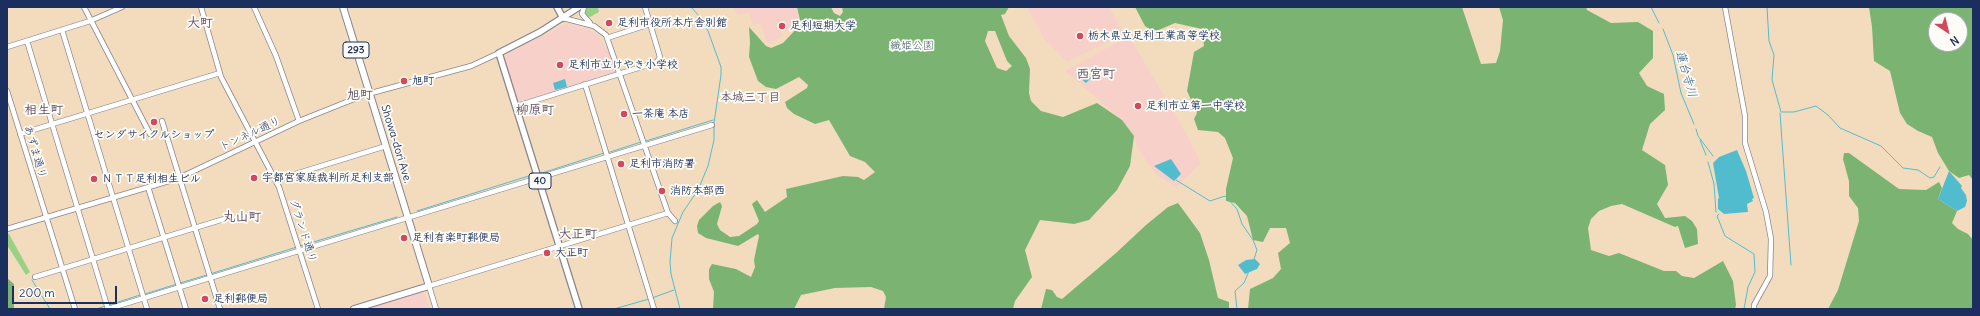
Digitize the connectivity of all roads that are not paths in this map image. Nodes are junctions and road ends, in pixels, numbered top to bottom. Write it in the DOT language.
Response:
graph roads {
  1 [pos="84,7"];
  2 [pos="122,7"];
  3 [pos="201,7"];
  4 [pos="254,7"];
  5 [pos="343,7"];
  6 [pos="557,7"];
  7 [pos="579,7"];
  8 [pos="584,7"];
  9 [pos="645,7"];
  10 [pos="1726,7"];
  11 [pos="563,18"];
  12 [pos="90,21"];
  13 [pos="591,24"];
  14 [pos="650,24"];
  15 [pos="62,30"];
  16 [pos="607,38"];
  17 [pos="26,40"];
  18 [pos="7,47"];
  19 [pos="499,53"];
  20 [pos="220,73"];
  21 [pos="620,74"];
  22 [pos="585,84"];
  23 [pos="7,91"];
  24 [pos="370,93"];
  25 [pos="132,100"];
  26 [pos="517,106"];
  27 [pos="87,113"];
  28 [pos="162,121"];
  29 [pos="299,121"];
  30 [pos="52,124"];
  31 [pos="712,125"];
  32 [pos="20,134"];
  33 [pos="150,134"];
  34 [pos="255,142"];
  35 [pos="644,145"];
  36 [pos="386,146"];
  37 [pos="607,157"];
  38 [pos="539,177"];
  39 [pos="179,178"];
  40 [pos="276,180"];
  41 [pos="148,187"];
  42 [pos="113,198"];
  43 [pos="78,208"];
  44 [pos="668,213"];
  45 [pos="45,218"];
  46 [pos="408,218"];
  47 [pos="224,219"];
  48 [pos="675,221"];
  49 [pos="7,222"];
  50 [pos="628,226"];
  51 [pos="195,228"];
  52 [pos="8,229"];
  53 [pos="164,238"];
  54 [pos="560,246"];
  55 [pos="128,248"];
  56 [pos="300,250"];
  57 [pos="93,258"];
  58 [pos="62,268"];
  59 [pos="36,276"];
  60 [pos="210,278"];
  61 [pos="429,286"];
  62 [pos="179,288"];
  63 [pos="143,298"];
  64 [pos="75,309"];
  65 [pos="108,309"];
  66 [pos="147,309"];
  67 [pos="186,309"];
  68 [pos="220,309"];
  69 [pos="318,309"];
  70 [pos="354,309"];
  71 [pos="436,309"];
  72 [pos="579,309"];
  73 [pos="654,309"];
  74 [pos="1754,309"];
  1 -- 12 [label="street"];
  2 -- 12 [label="street"];
  3 -- 20 [label="street, グランド通り"];
  4 -- 29 [label="street"];
  5 -- 24 [label="highway, Showa-dori Ave. / 293"];
  6 -- 11 [label="main road"];
  7 -- 11 [label="main road"];
  8 -- 13 [label="street"];
  9 -- 14 [label="street"];
  10 -- 74 [label="street"];
  11 -- 13 [label="street"];
  11 -- 19 [label="main road"];
  12 -- 15 [label="street"];
  12 -- 25 [label="street"];
  13 -- 16 [label="street"];
  14 -- 16 [label="street"];
  14 -- 21 [label="street"];
  15 -- 17 [label="street"];
  15 -- 27 [label="street"];
  16 -- 21 [label="street"];
  17 -- 18 [label="street"];
  17 -- 30 [label="street"];
  19 -- 24 [label="street, トンネル通り"];
  19 -- 26 [label="main road, 40"];
  20 -- 25 [label="street"];
  20 -- 34 [label="street, グランド通り"];
  21 -- 22 [label="street"];
  21 -- 35 [label="street"];
  22 -- 26 [label="street"];
  22 -- 37 [label="street"];
  23 -- 32 [label="street, あずま通り"];
  24 -- 29 [label="street, トンネル通り"];
  24 -- 36 [label="highway, Showa-dori Ave. / 293"];
  25 -- 27 [label="street"];
  25 -- 33 [label="street"];
  26 -- 38 [label="main road, 40"];
  27 -- 30 [label="street"];
  27 -- 42 [label="street"];
  28 -- 39 [label="street"];
  29 -- 34 [label="street, トンネル通り"];
  30 -- 32 [label="street"];
  30 -- 43 [label="street"];
  31 -- 35 [label="street"];
  32 -- 45 [label="street, あずま通り"];
  34 -- 39 [label="street, トンネル通り"];
  34 -- 40 [label="street, グランド通り"];
  35 -- 37 [label="street"];
  35 -- 44 [label="street"];
  36 -- 40 [label="street"];
  36 -- 46 [label="highway, Showa-dori Ave. / 293"];
  37 -- 38 [label="street"];
  37 -- 50 [label="street"];
  38 -- 46 [label="street"];
  38 -- 54 [label="main road, 40"];
  39 -- 41 [label="street, トンネル通り"];
  39 -- 51 [label="street"];
  40 -- 56 [label="street, グランド通り"];
  41 -- 42 [label="street, トンネル通り"];
  41 -- 53 [label="street"];
  42 -- 43 [label="street, トンネル通り"];
  42 -- 55 [label="street"];
  43 -- 45 [label="street, トンネル通り"];
  43 -- 57 [label="street"];
  44 -- 48 [label="street"];
  44 -- 50 [label="street"];
  45 -- 52 [label="street, トンネル通り"];
  45 -- 58 [label="street, あずま通り"];
  46 -- 56 [label="street"];
  46 -- 61 [label="highway, Showa-dori Ave. / 293"];
  47 -- 51 [label="street"];
  49 -- 52 [label="street"];
  50 -- 54 [label="street"];
  50 -- 73 [label="street"];
  51 -- 53 [label="street"];
  51 -- 60 [label="street"];
  53 -- 55 [label="street"];
  53 -- 62 [label="street"];
  54 -- 61 [label="street"];
  54 -- 72 [label="main road, 40"];
  55 -- 57 [label="street"];
  55 -- 63 [label="street"];
  56 -- 60 [label="street"];
  56 -- 69 [label="street, グランド通り"];
  57 -- 58 [label="street"];
  57 -- 65 [label="street"];
  58 -- 59 [label="street"];
  58 -- 64 [label="street, あずま通り"];
  60 -- 62 [label="street"];
  60 -- 68 [label="street"];
  61 -- 70 [label="highway"];
  61 -- 71 [label="street"];
  62 -- 63 [label="street"];
  62 -- 67 [label="street"];
  63 -- 65 [label="street"];
  63 -- 66 [label="street"];
}
